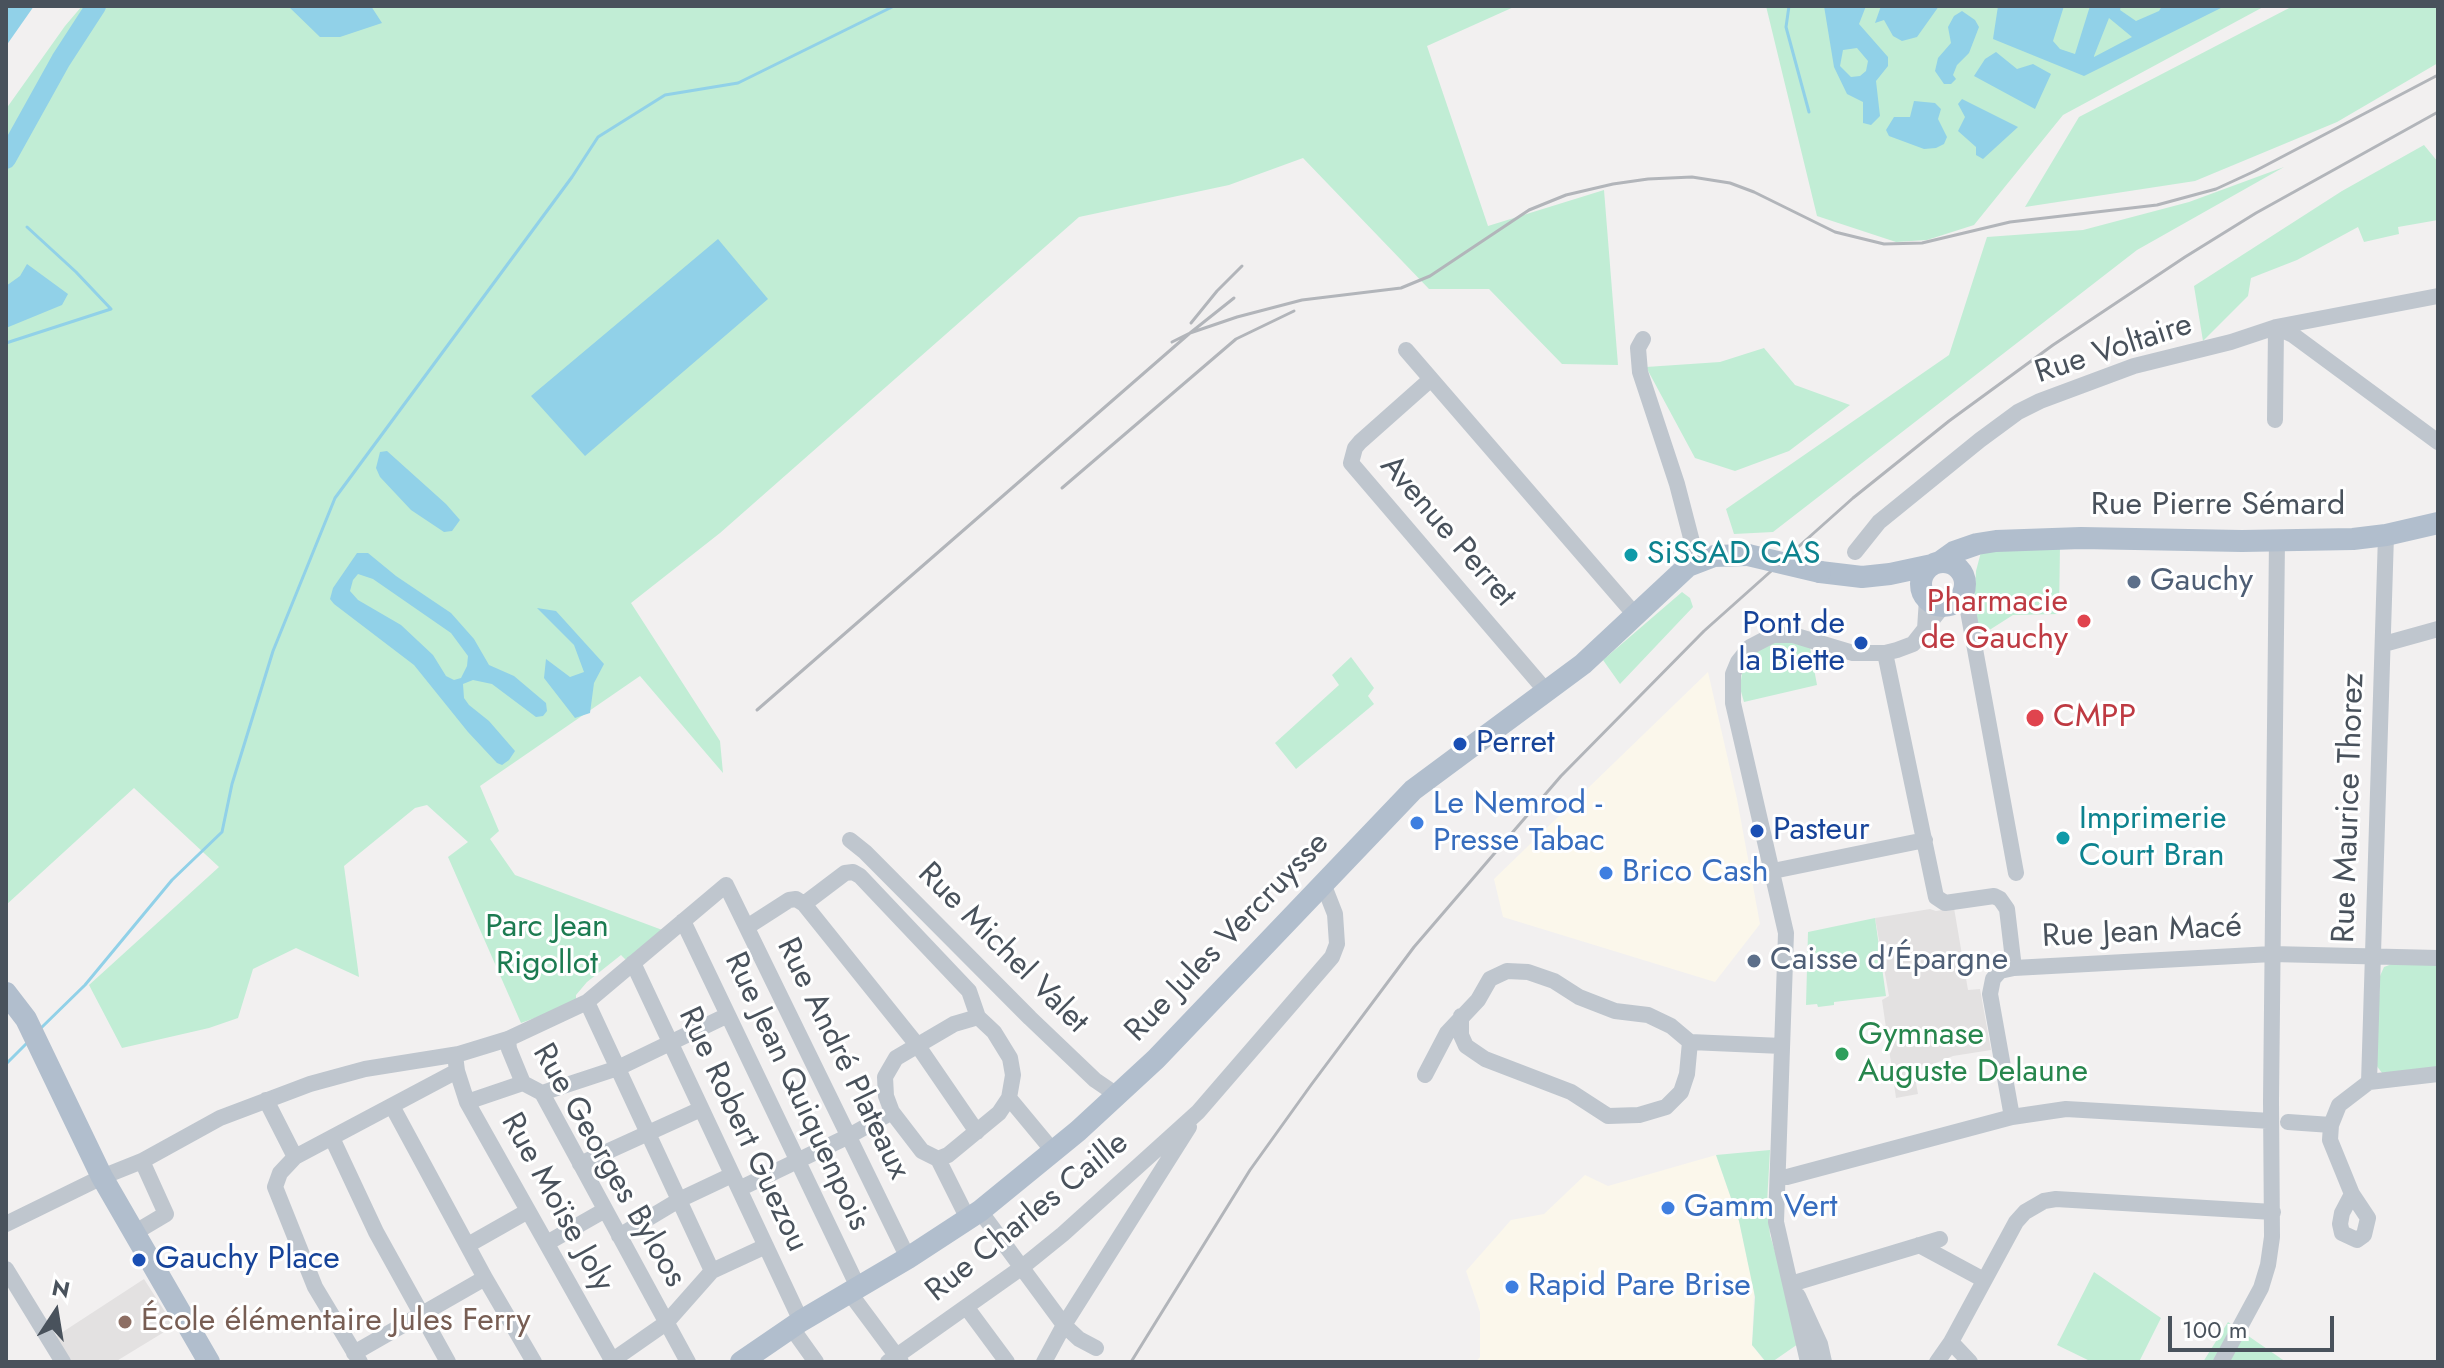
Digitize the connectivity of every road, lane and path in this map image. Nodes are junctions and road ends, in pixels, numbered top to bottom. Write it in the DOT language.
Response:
graph roads {
  1 [pos="2438,296"];
  2 [pos="2276,327"];
  3 [pos="1643,339"];
  4 [pos="1406,350"];
  5 [pos="1431,379"];
  6 [pos="2275,420"];
  7 [pos="2438,442"];
  8 [pos="2438,523"];
  9 [pos="2386,535"];
  10 [pos="2277,539"];
  11 [pos="1996,541"];
  12 [pos="1855,552"];
  13 [pos="1697,561"];
  14 [pos="1936,563"];
  15 [pos="1820,572"];
  16 [pos="1890,574"];
  17 [pos="1945,595"];
  18 [pos="1636,616"];
  19 [pos="2438,629"];
  20 [pos="2384,644"];
  21 [pos="1885,653"];
  22 [pos="1546,691"];
  23 [pos="850,840"];
  24 [pos="1925,840"];
  25 [pos="1773,871"];
  26 [pos="2016,873"];
  27 [pos="1324,886"];
  28 [pos="804,904"];
  29 [pos="683,921"];
  30 [pos="747,927"];
  31 [pos="2272,954"];
  32 [pos="2373,956"];
  33 [pos="2438,958"];
  34 [pos="633,963"];
  35 [pos="2014,968"];
  36 [pos="6,993"];
  37 [pos="587,1002"];
  38 [pos="728,1015"];
  39 [pos="1461,1016"];
  40 [pos="978,1017"];
  41 [pos="508,1039"];
  42 [pos="1690,1042"];
  43 [pos="670,1043"];
  44 [pos="918,1046"];
  45 [pos="1782,1046"];
  46 [pos="456,1063"];
  47 [pos="618,1068"];
  48 [pos="2438,1074"];
  49 [pos="1425,1075"];
  50 [pos="2369,1082"];
  51 [pos="523,1083"];
  52 [pos="542,1093"];
  53 [pos="1117,1095"];
  54 [pos="1009,1098"];
  55 [pos="266,1100"];
  56 [pos="467,1102"];
  57 [pos="392,1106"];
  58 [pos="701,1109"];
  59 [pos="892,1112"];
  60 [pos="1198,1112"];
  61 [pos="2012,1117"];
  62 [pos="2271,1121"];
  63 [pos="2288,1122"];
  64 [pos="2331,1125"];
  65 [pos="977,1132"];
  66 [pos="648,1133"];
  67 [pos="849,1136"];
  68 [pos="332,1138"];
  69 [pos="1053,1151"];
  70 [pos="295,1157"];
  71 [pos="938,1159"];
  72 [pos="142,1161"];
  73 [pos="798,1161"];
  74 [pos="580,1164"];
  75 [pos="102,1177"];
  76 [pos="1778,1177"];
  77 [pos="736,1182"];
  78 [pos="2352,1194"];
  79 [pos="679,1200"];
  80 [pos="605,1210"];
  81 [pos="528,1211"];
  82 [pos="2273,1212"];
  83 [pos="974,1215"];
  84 [pos="6,1224"];
  85 [pos="134,1233"];
  86 [pos="619,1236"];
  87 [pos="1940,1239"];
  88 [pos="547,1243"];
  89 [pos="468,1245"];
  90 [pos="1919,1245"];
  91 [pos="766,1246"];
  92 [pos="908,1258"];
  93 [pos="1021,1268"];
  94 [pos="6,1269"];
  95 [pos="712,1271"];
  96 [pos="485,1278"];
  97 [pos="1984,1280"];
  98 [pos="1791,1284"];
  99 [pos="854,1290"];
  100 [pos="967,1308"];
  101 [pos="421,1315"];
  102 [pos="666,1323"];
  103 [pos="796,1324"];
  104 [pos="1064,1325"];
  105 [pos="1096,1348"];
  106 [pos="1811,1351"];
  107 [pos="1944,1352"];
  108 [pos="357,1358"];
  109 [pos="895,1360"];
  110 [pos="611,1361"];
  111 [pos="63,1362"];
  112 [pos="209,1362"];
  113 [pos="448,1362"];
  114 [pos="534,1362"];
  115 [pos="688,1362"];
  116 [pos="741,1362"];
  117 [pos="816,1362"];
  118 [pos="1007,1362"];
  119 [pos="1044,1362"];
  120 [pos="1824,1362"];
  121 [pos="1970,1362"];
  122 [pos="2221,1362"];
  1 -- 2 [label="street, Rue Voltaire"];
  2 -- 6 [label="street"];
  2 -- 7 [label="street"];
  2 -- 12 [label="street, Rue Voltaire"];
  3 -- 13 [label="street"];
  4 -- 5 [label="street"];
  5 -- 18 [label="street"];
  5 -- 22 [label="street, Avenue Perret"];
  8 -- 9 [label="main road, Rue Pierre Sémard"];
  9 -- 10 [label="main road, Rue Pierre Sémard"];
  9 -- 20 [label="street, Rue Maurice Thorez"];
  10 -- 11 [label="main road, Rue Pierre Sémard"];
  10 -- 31 [label="street"];
  11 -- 14 [label="main road, Rue Pierre Sémard"];
  11 -- 17 [label="main road"];
  13 -- 15 [label="main road, Rue Jules Vercruysse, bridge"];
  13 -- 18 [label="main road, Rue Jules Vercruysse"];
  14 -- 16 [label="main road, Rue Pierre Sémard"];
  14 -- 17 [label="main road"];
  14 -- 17 [label="main road"];
  15 -- 16 [label="main road, Rue Pierre Sémard"];
  16 -- 17 [label="main road"];
  17 -- 21 [label="street"];
  17 -- 26 [label="street"];
  18 -- 22 [label="main road, Rue Jules Vercruysse"];
  19 -- 20 [label="street"];
  20 -- 32 [label="street, Rue Maurice Thorez"];
  21 -- 24 [label="street"];
  21 -- 25 [label="street"];
  22 -- 27 [label="main road, Rue Jules Vercruysse"];
  23 -- 53 [label="street, Rue Michel Valet"];
  24 -- 25 [label="street"];
  24 -- 35 [label="street"];
  25 -- 45 [label="street"];
  27 -- 53 [label="main road, Rue Jules Vercruysse"];
  27 -- 60 [label="street"];
  28 -- 30 [label="street"];
  28 -- 40 [label="street"];
  28 -- 44 [label="street"];
  29 -- 30 [label="street, Rue André Plateaux"];
  29 -- 34 [label="street"];
  29 -- 38 [label="street, Rue Jean Quiquenpois"];
  30 -- 67 [label="street, Rue André Plateaux"];
  31 -- 32 [label="street, Rue Jean Macé"];
  31 -- 35 [label="street, Rue Jean Macé"];
  31 -- 62 [label="street"];
  32 -- 33 [label="street, Rue Jean Macé"];
  32 -- 50 [label="street, Rue Maurice Thorez"];
  34 -- 37 [label="street"];
  34 -- 43 [label="street, Rue Robert Guezou"];
  35 -- 61 [label="street"];
  36 -- 75 [label="main road"];
  37 -- 41 [label="street"];
  37 -- 47 [label="street"];
  38 -- 43 [label="street"];
  38 -- 73 [label="street, Rue Jean Quiquenpois"];
  39 -- 42 [label="street"];
  39 -- 42 [label="street"];
  39 -- 49 [label="street"];
  40 -- 44 [label="street"];
  40 -- 54 [label="street"];
  41 -- 46 [label="street"];
  41 -- 51 [label="street, Rue Georges Byloos"];
  42 -- 45 [label="street"];
  43 -- 47 [label="street"];
  43 -- 58 [label="street, Rue Robert Guezou"];
  44 -- 59 [label="street"];
  44 -- 65 [label="street"];
  45 -- 76 [label="street"];
  46 -- 55 [label="street"];
  46 -- 56 [label="street, Rue Moïse Joly"];
  46 -- 57 [label="street"];
  47 -- 52 [label="street"];
  47 -- 66 [label="street"];
  48 -- 50 [label="street"];
  50 -- 64 [label="street"];
  51 -- 52 [label="street, Rue Georges Byloos"];
  51 -- 56 [label="street"];
  52 -- 74 [label="street, Rue Georges Byloos"];
  53 -- 69 [label="main road, Rue Jules Vercruysse"];
  54 -- 65 [label="street"];
  54 -- 69 [label="street"];
  55 -- 70 [label="street"];
  55 -- 72 [label="street"];
  56 -- 81 [label="street, Rue Moïse Joly"];
  57 -- 68 [label="street"];
  57 -- 89 [label="street"];
  58 -- 66 [label="street"];
  58 -- 77 [label="street, Rue Robert Guezou"];
  59 -- 67 [label="street"];
  59 -- 71 [label="street"];
  60 -- 93 [label="street, Rue Charles Caille"];
  60 -- 104 [label="street"];
  61 -- 62 [label="street"];
  61 -- 76 [label="street"];
  62 -- 82 [label="street"];
  63 -- 64 [label="street"];
  64 -- 78 [label="street"];
  65 -- 71 [label="street"];
  66 -- 74 [label="street"];
  66 -- 79 [label="street"];
  67 -- 73 [label="street"];
  67 -- 92 [label="street, Rue André Plateaux"];
  68 -- 70 [label="street"];
  68 -- 101 [label="street"];
  69 -- 83 [label="main road, Rue Jules Vercruysse"];
  70 -- 108 [label="street"];
  71 -- 83 [label="street"];
  72 -- 75 [label="street"];
  72 -- 85 [label="street"];
  73 -- 77 [label="street"];
  73 -- 99 [label="street, Rue Jean Quiquenpois"];
  74 -- 80 [label="street, Rue Georges Byloos"];
  75 -- 84 [label="street"];
  75 -- 85 [label="main road"];
  76 -- 98 [label="street"];
  77 -- 79 [label="street"];
  77 -- 91 [label="street, Rue Robert Guezou"];
  79 -- 86 [label="street"];
  79 -- 95 [label="street"];
  80 -- 86 [label="street, Rue Georges Byloos"];
  80 -- 88 [label="street"];
  81 -- 88 [label="street, Rue Moïse Joly"];
  81 -- 89 [label="street"];
  82 -- 97 [label="street"];
  82 -- 122 [label="street"];
  83 -- 92 [label="main road, Rue Jules Vercruysse"];
  83 -- 93 [label="street"];
  85 -- 112 [label="main road"];
  86 -- 102 [label="street, Rue Georges Byloos"];
  87 -- 90 [label="street"];
  88 -- 110 [label="street, Rue Moïse Joly"];
  89 -- 96 [label="street"];
  90 -- 97 [label="street"];
  90 -- 98 [label="street"];
  91 -- 95 [label="street"];
  91 -- 103 [label="street, Rue Robert Guezou"];
  92 -- 99 [label="main road, Rue Jules Vercruysse"];
  93 -- 100 [label="street, Rue Charles Caille"];
  93 -- 104 [label="street"];
  94 -- 111 [label="street"];
  95 -- 102 [label="street"];
  96 -- 101 [label="street"];
  96 -- 114 [label="street"];
  97 -- 107 [label="street"];
  98 -- 106 [label="street"];
  99 -- 103 [label="main road, Rue Jules Vercruysse"];
  99 -- 109 [label="street, Rue Jean Quiquenpois"];
  100 -- 109 [label="street, Rue Charles Caille"];
  100 -- 118 [label="street"];
  101 -- 108 [label="street"];
  101 -- 113 [label="street"];
  102 -- 110 [label="street"];
  102 -- 115 [label="street, Rue Georges Byloos"];
  103 -- 116 [label="main road, Rue Jules Vercruysse"];
  103 -- 117 [label="street, Rue Robert Guezou"];
  104 -- 105 [label="street"];
  104 -- 119 [label="street"];
  106 -- 120 [label="street"];
  107 -- 121 [label="street"];
}
